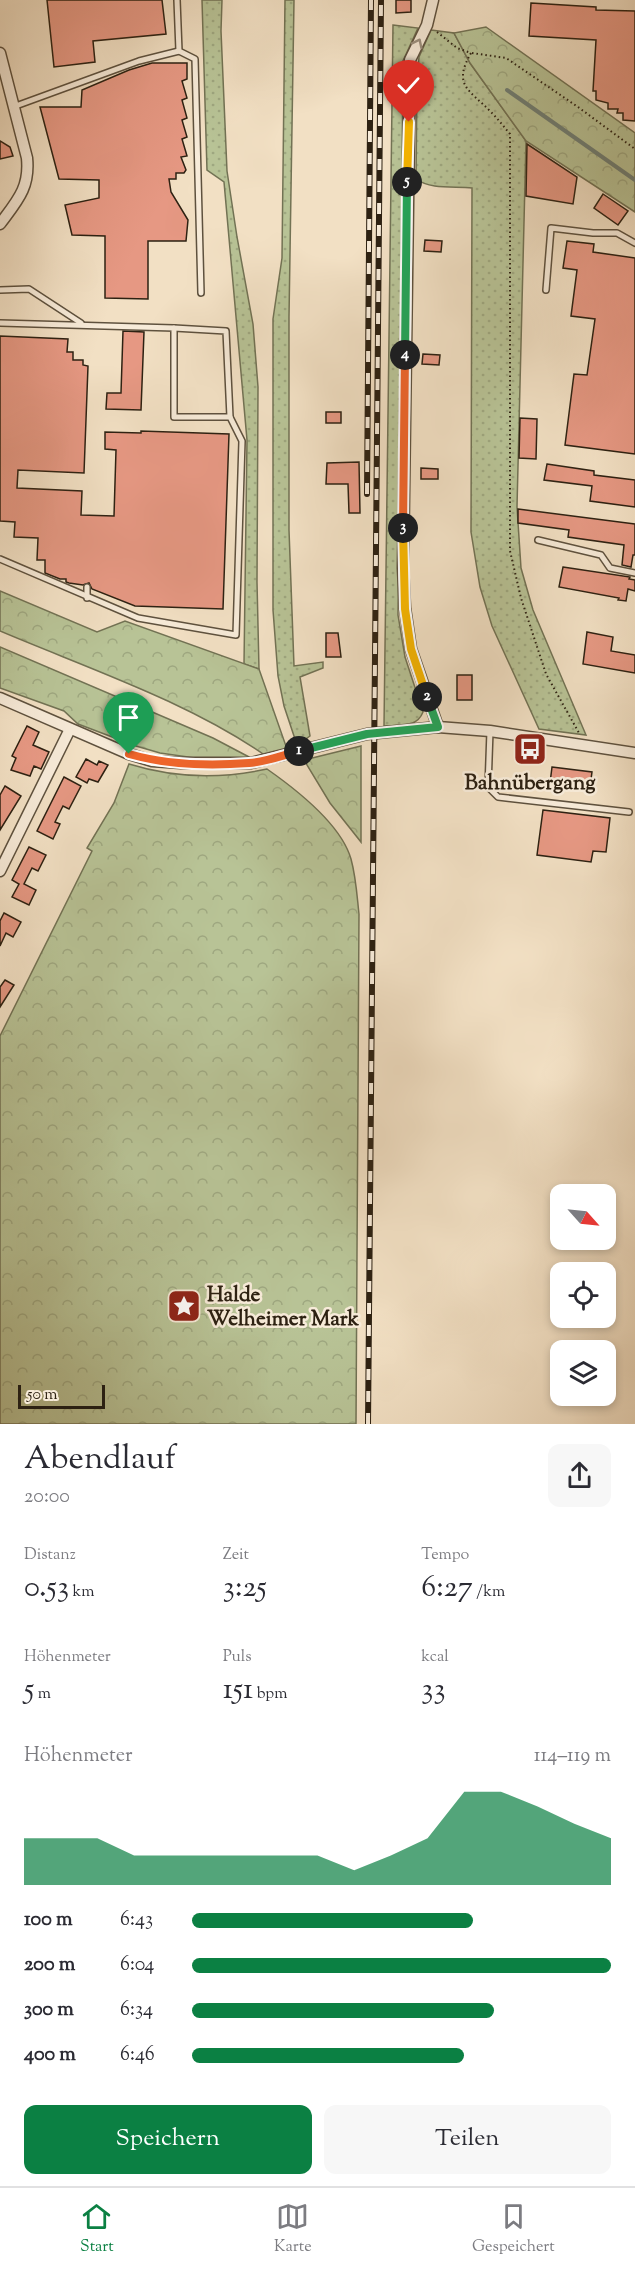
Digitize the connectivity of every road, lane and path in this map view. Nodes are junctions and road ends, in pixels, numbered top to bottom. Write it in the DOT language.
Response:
graph roads {
  1 [pos="177,0"];
  2 [pos="433,0"];
  3 [pos="427,24"];
  4 [pos="178,51"];
  5 [pos="0,53"];
  6 [pos="471,53"];
  7 [pos="13,107"];
  8 [pos="635,149"];
  9 [pos="0,224"];
  10 [pos="635,243"];
  11 [pos="0,290"];
  12 [pos="546,290"];
  13 [pos="201,293"];
  14 [pos="0,323"];
  15 [pos="82,324"];
  16 [pos="174,328"];
  17 [pos="230,417"];
  18 [pos="538,540"];
  19 [pos="0,559"];
  20 [pos="635,573"];
  21 [pos="87,587"];
  22 [pos="87,598"];
  23 [pos="0,698"];
  24 [pos="438,727"];
  25 [pos="70,729"];
  26 [pos="490,731"];
  27 [pos="578,744"];
  28 [pos="635,753"];
  29 [pos="629,812"];
  30 [pos="4,857"];
  31 [pos="0,872"];
  1 -- 4 [label="lane"];
  2 -- 3 [label="street"];
  3 -- 6 [label="path"];
  24 -- 3 [label="street, one-way"];
  4 -- 7 [label="lane"];
  4 -- 13 [label="lane"];
  5 -- 7 [label="street"];
  6 -- 8 [label="path"];
  6 -- 27 [label="path"];
  7 -- 9 [label="street"];
  10 -- 12 [label="lane"];
  11 -- 15 [label="lane"];
  14 -- 15 [label="lane"];
  15 -- 16 [label="lane"];
  16 -- 17 [label="lane"];
  16 -- 17 [label="lane"];
  17 -- 22 [label="lane"];
  18 -- 20 [label="lane"];
  19 -- 22 [label="lane"];
  21 -- 22 [label="lane"];
  23 -- 25 [label="street"];
  24 -- 25 [label="street"];
  24 -- 26 [label="street"];
  25 -- 30 [label="street"];
  26 -- 27 [label="street"];
  26 -- 29 [label="lane"];
  27 -- 28 [label="street"];
  30 -- 31 [label="street"];
}
